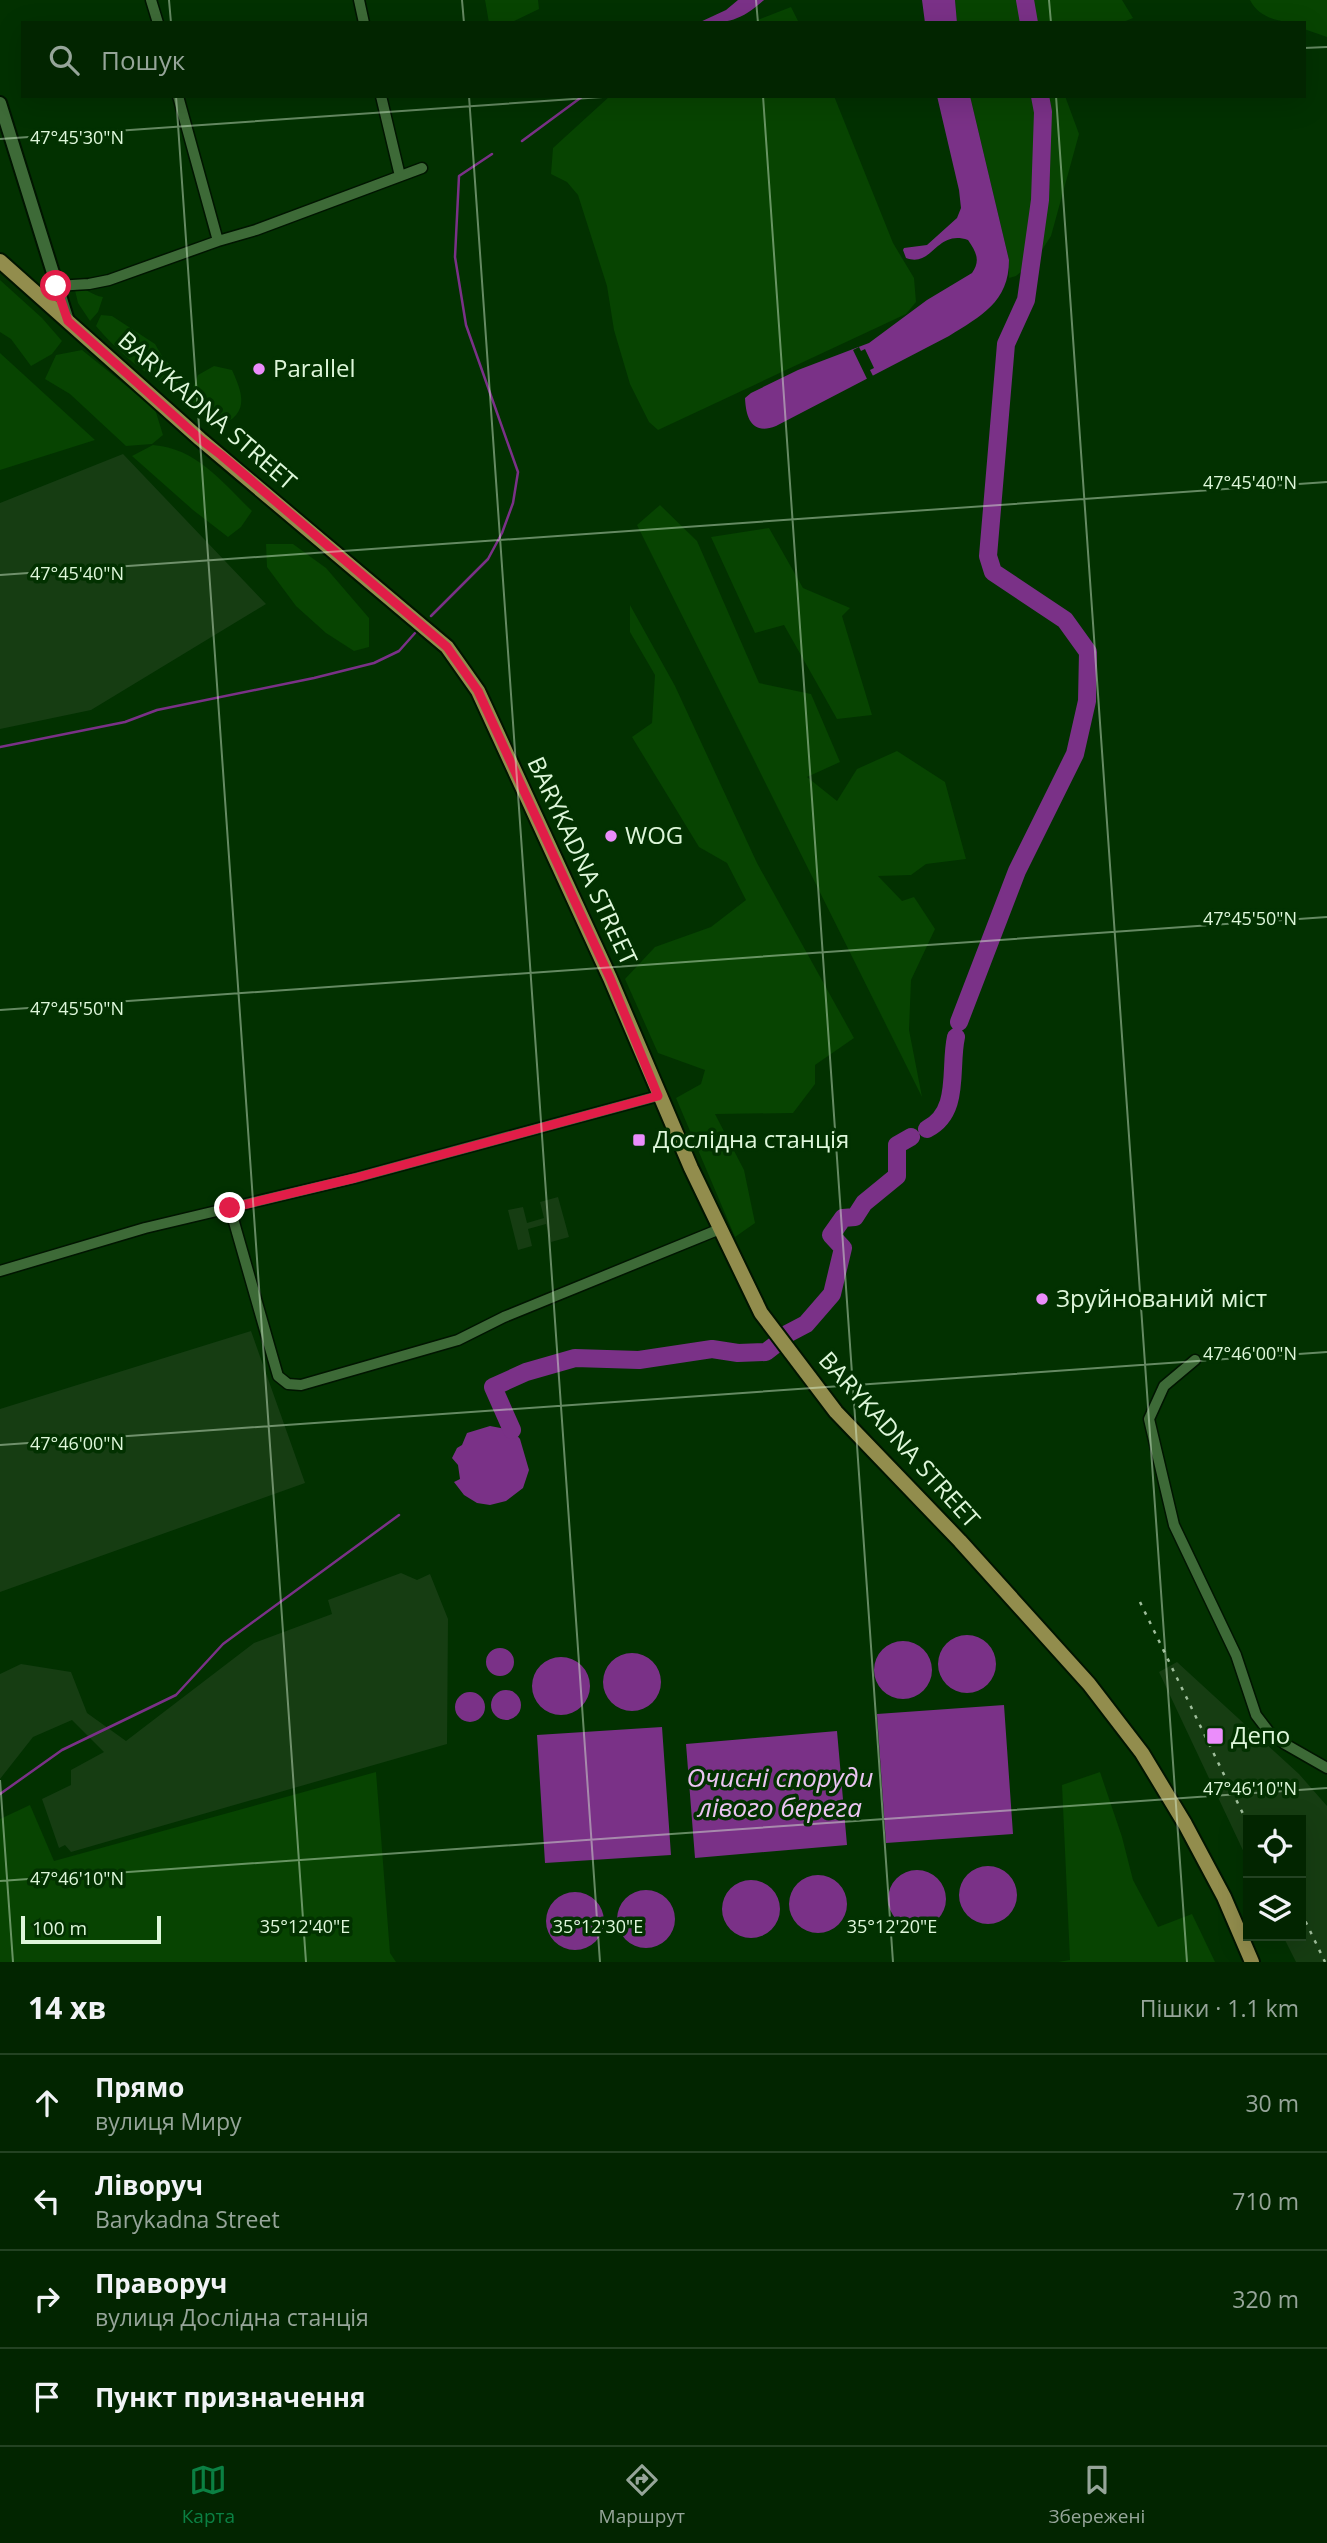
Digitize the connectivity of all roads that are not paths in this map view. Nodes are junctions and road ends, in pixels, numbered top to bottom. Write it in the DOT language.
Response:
graph roads {
  1 [pos="151,0"];
  2 [pos="359,0"];
  3 [pos="157,21"];
  4 [pos="364,21"];
  5 [pos="179,98"];
  6 [pos="381,98"];
  7 [pos="0,103"];
  8 [pos="422,168"];
  9 [pos="400,176"];
  10 [pos="218,241"];
  11 [pos="0,261"];
  12 [pos="56,286"];
  13 [pos="68,321"];
  14 [pos="658,1096"];
  15 [pos="230,1208"];
  16 [pos="720,1228"];
  17 [pos="0,1271"];
  18 [pos="1195,1360"];
  19 [pos="1327,1768"];
  20 [pos="1252,1962"];
  1 -- 3 [label="street"];
  2 -- 4 [label="street"];
  5 -- 10 [label="street"];
  6 -- 9 [label="street"];
  7 -- 12 [label="street"];
  8 -- 9 [label="street"];
  9 -- 10 [label="street"];
  10 -- 12 [label="street"];
  11 -- 13 [label="main road, BARYKADNA STREET"];
  12 -- 13 [label="street"];
  13 -- 14 [label="main road, BARYKADNA STREET"];
  14 -- 15 [label="street"];
  14 -- 16 [label="main road, BARYKADNA STREET"];
  15 -- 16 [label="street"];
  15 -- 17 [label="street"];
  16 -- 20 [label="main road, BARYKADNA STREET"];
  18 -- 19 [label="street"];
}
